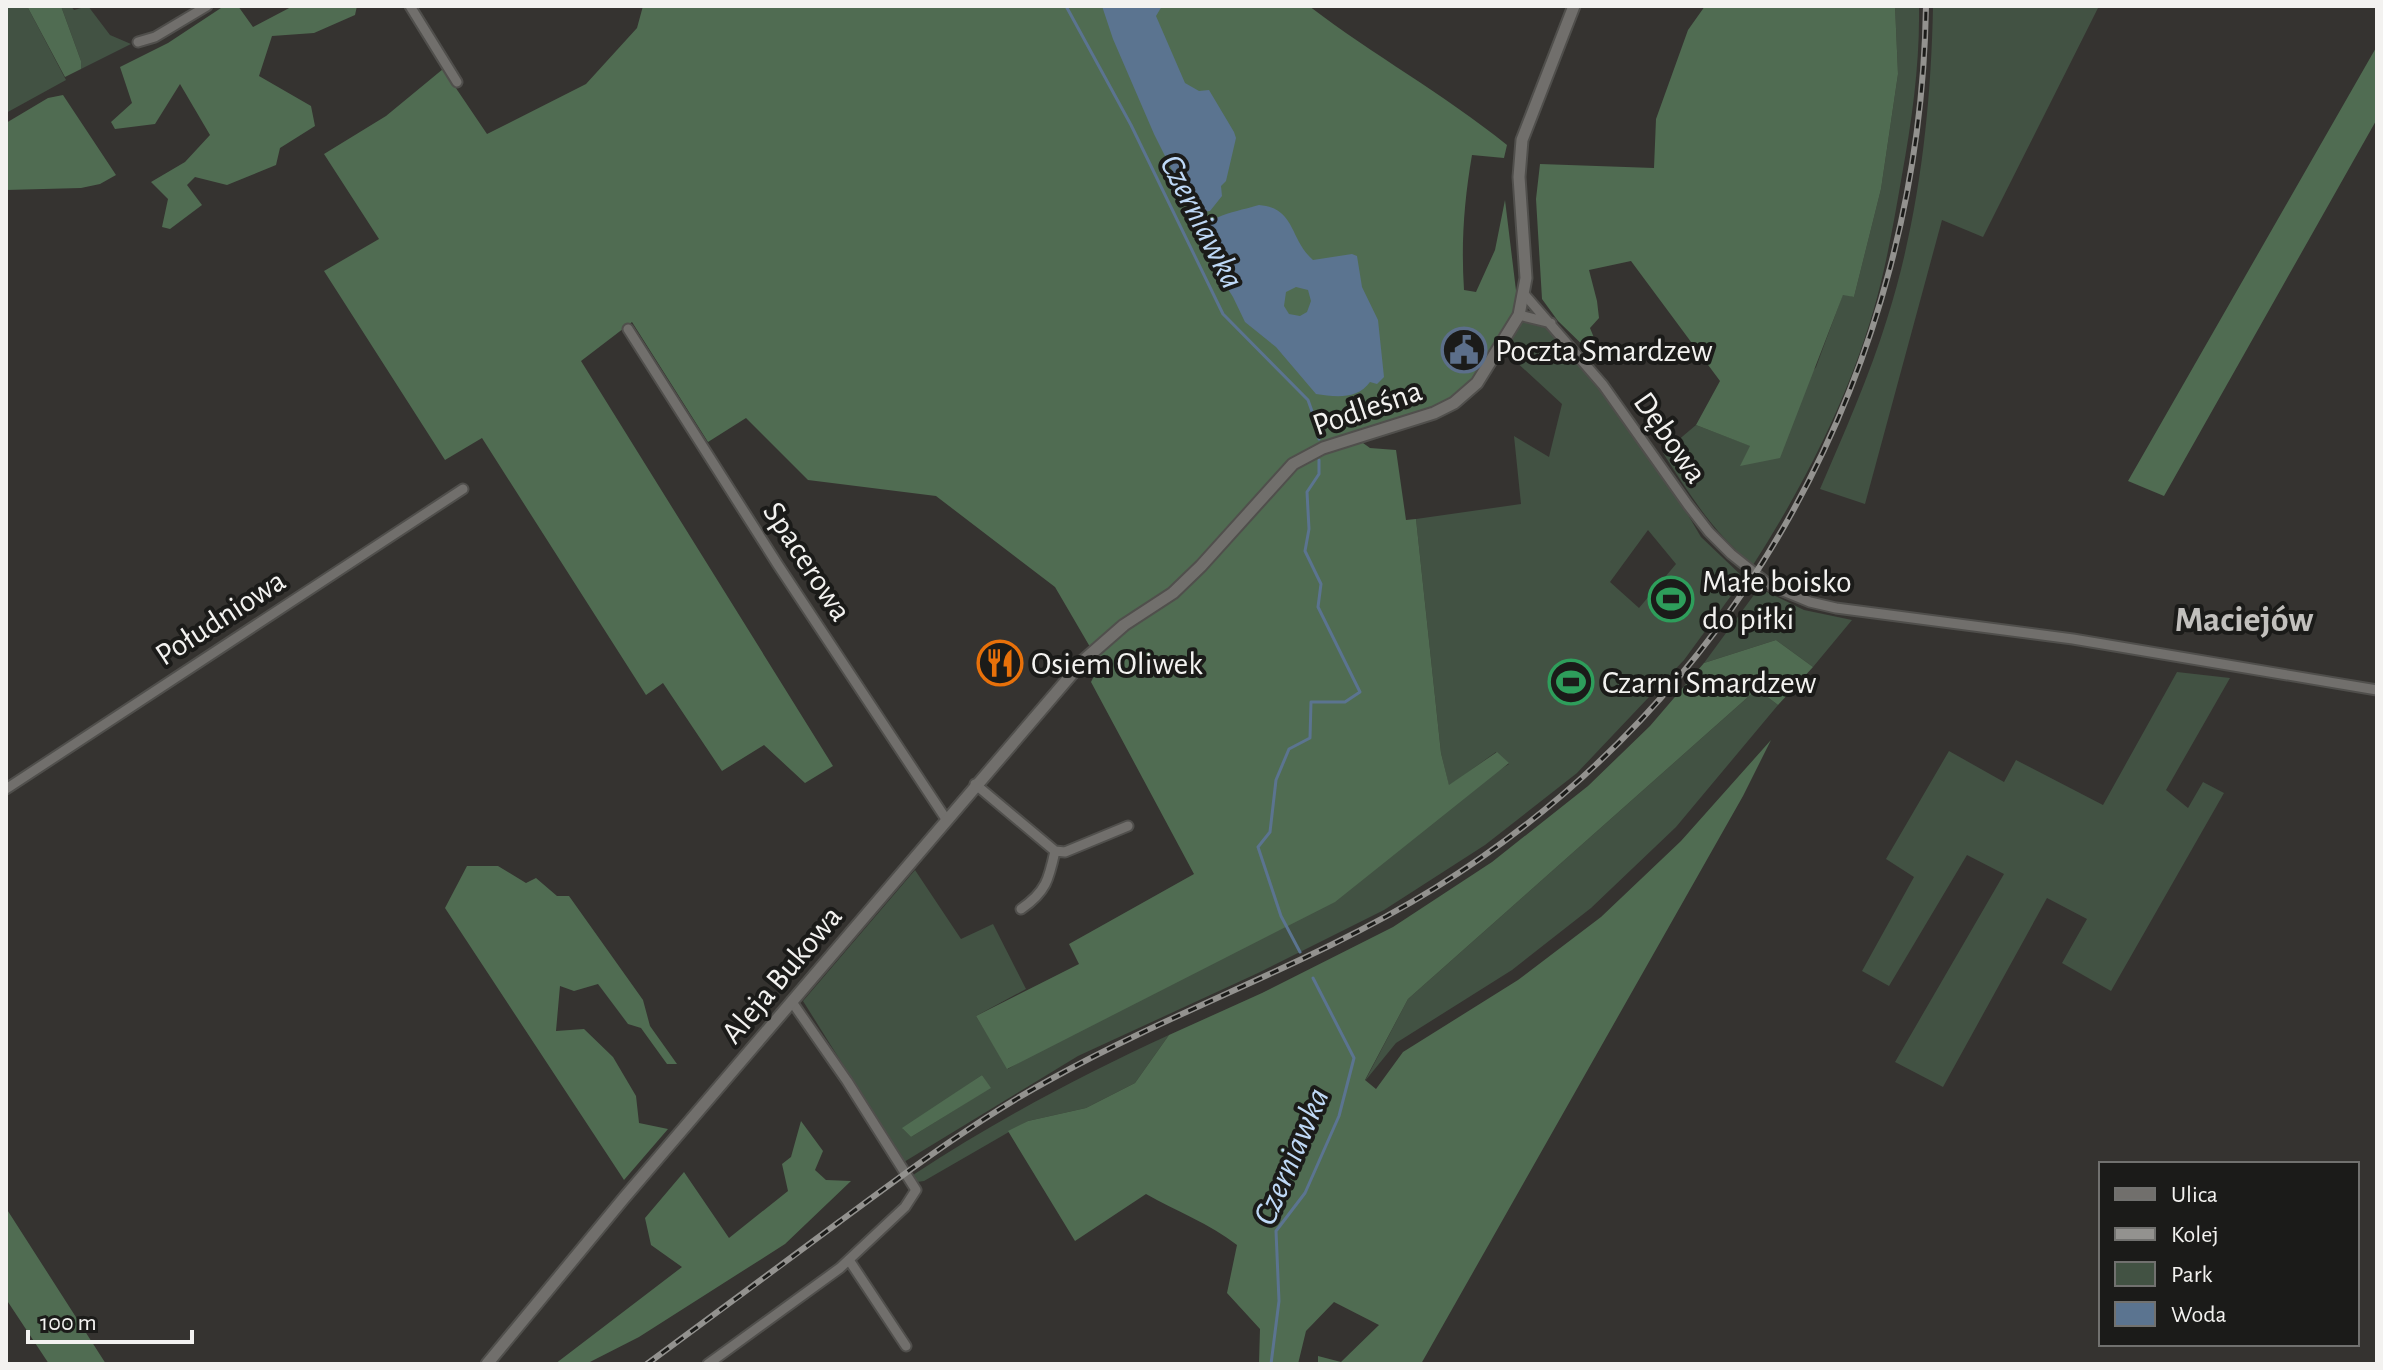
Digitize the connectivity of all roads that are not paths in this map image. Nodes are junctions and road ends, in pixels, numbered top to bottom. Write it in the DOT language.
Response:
graph roads {
  1 [pos="207,6"];
  2 [pos="410,6"];
  3 [pos="1574,6"];
  4 [pos="138,42"];
  5 [pos="457,82"];
  6 [pos="1524,294"];
  7 [pos="1519,315"];
  8 [pos="1551,323"];
  9 [pos="628,329"];
  10 [pos="463,489"];
  11 [pos="1124,625"];
  12 [pos="2377,690"];
  13 [pos="975,784"];
  14 [pos="6,789"];
  15 [pos="946,819"];
  16 [pos="1128,826"];
  17 [pos="1055,851"];
  18 [pos="1021,909"];
  19 [pos="792,1002"];
  20 [pos="849,1260"];
  21 [pos="906,1346"];
  22 [pos="487,1364"];
  23 [pos="708,1364"];
  1 -- 4 [label="street"];
  2 -- 5 [label="street"];
  3 -- 6 [label="street, Podleśna"];
  6 -- 7 [label="street, Podleśna"];
  6 -- 8 [label="street, Dębowa"];
  7 -- 8 [label="street"];
  7 -- 11 [label="street, Podleśna"];
  8 -- 12 [label="street, Dębowa"];
  9 -- 15 [label="street, Spacerowa"];
  10 -- 14 [label="street, Południowa"];
  11 -- 13 [label="street, Aleja Bukowa"];
  13 -- 15 [label="street, Aleja Bukowa"];
  13 -- 17 [label="street"];
  15 -- 19 [label="street, Aleja Bukowa"];
  16 -- 17 [label="street"];
  17 -- 18 [label="street"];
  19 -- 20 [label="street"];
  19 -- 22 [label="street, Aleja Bukowa"];
  20 -- 21 [label="street"];
  20 -- 23 [label="street"];
}
